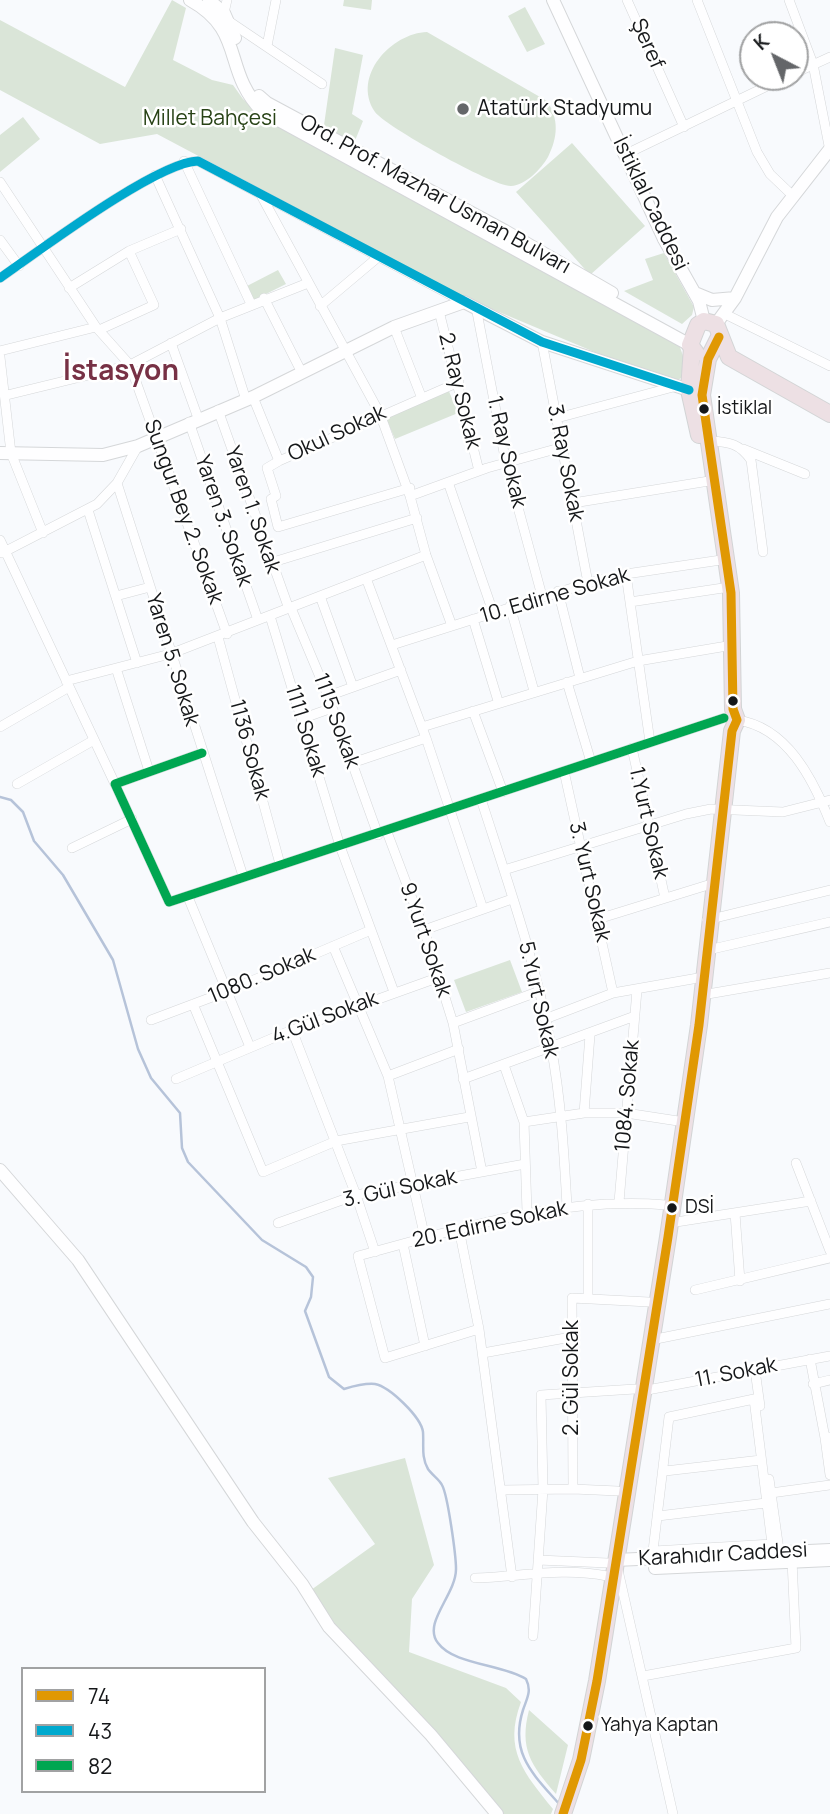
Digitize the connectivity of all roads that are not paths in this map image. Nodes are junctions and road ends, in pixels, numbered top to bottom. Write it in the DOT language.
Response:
graph roads {
  1 [pos="190,0"];
  2 [pos="209,0"];
  3 [pos="276,0"];
  4 [pos="554,0"];
  5 [pos="627,0"];
  6 [pos="696,0"];
  7 [pos="789,0"];
  8 [pos="224,13"];
  9 [pos="267,46"];
  10 [pos="830,57"];
  11 [pos="813,64"];
  12 [pos="809,66"];
  13 [pos="322,84"];
  14 [pos="757,91"];
  15 [pos="737,101"];
  16 [pos="684,127"];
  17 [pos="830,150"];
  18 [pos="624,155"];
  19 [pos="184,161"];
  20 [pos="155,175"];
  21 [pos="0,182"];
  22 [pos="261,195"];
  23 [pos="792,195"];
  24 [pos="181,229"];
  25 [pos="0,240"];
  26 [pos="43,249"];
  27 [pos="129,251"];
  28 [pos="377,258"];
  29 [pos="19,265"];
  30 [pos="0,278"];
  31 [pos="308,283"];
  32 [pos="69,288"];
  33 [pos="695,293"];
  34 [pos="264,298"];
  35 [pos="734,298"];
  36 [pos="251,304"];
  37 [pos="470,305"];
  38 [pos="320,306"];
  39 [pos="439,311"];
  40 [pos="220,318"];
  41 [pos="394,327"];
  42 [pos="98,328"];
  43 [pos="707,330"];
  44 [pos="542,342"];
  45 [pos="171,343"];
  46 [pos="0,351"];
  47 [pos="345,352"];
  48 [pos="0,357"];
  49 [pos="711,362"];
  50 [pos="130,365"];
  51 [pos="830,366"];
  52 [pos="302,373"];
  53 [pos="459,382"];
  54 [pos="684,388"];
  55 [pos="7,395"];
  56 [pos="421,396"];
  57 [pos="249,399"];
  58 [pos="218,410"];
  59 [pos="380,414"];
  60 [pos="830,414"];
  61 [pos="557,418"];
  62 [pos="194,420"];
  63 [pos="830,425"];
  64 [pos="157,438"];
  65 [pos="710,441"];
  66 [pos="138,446"];
  67 [pos="563,447"];
  68 [pos="743,449"];
  69 [pos="6,453"];
  70 [pos="279,460"];
  71 [pos="506,463"];
  72 [pos="479,471"];
  73 [pos="805,474"];
  74 [pos="709,481"];
  75 [pos="448,482"];
  76 [pos="117,483"];
  77 [pos="409,490"];
  78 [pos="573,503"];
  79 [pos="88,510"];
  80 [pos="417,518"];
  81 [pos="43,533"];
  82 [pos="0,540"];
  83 [pos="2,552"];
  84 [pos="763,552"];
  85 [pos="426,555"];
  86 [pos="721,560"];
  87 [pos="270,563"];
  88 [pos="626,574"];
  89 [pos="366,578"];
  90 [pos="588,583"];
  91 [pos="149,587"];
  92 [pos="723,588"];
  93 [pos="558,591"];
  94 [pos="116,596"];
  95 [pos="320,596"];
  96 [pos="542,596"];
  97 [pos="630,602"];
  98 [pos="510,606"];
  99 [pos="290,609"];
  100 [pos="494,612"];
  101 [pos="270,616"];
  102 [pos="474,619"];
  103 [pos="258,620"];
  104 [pos="452,626"];
  105 [pos="223,635"];
  106 [pos="392,645"];
  107 [pos="727,646"];
  108 [pos="170,654"];
  109 [pos="638,661"];
  110 [pos="137,663"];
  111 [pos="116,668"];
  112 [pos="401,670"];
  113 [pos="580,678"];
  114 [pos="567,682"];
  115 [pos="68,684"];
  116 [pos="353,687"];
  117 [pos="534,691"];
  118 [pos="328,696"];
  119 [pos="498,701"];
  120 [pos="332,708"];
  121 [pos="473,711"];
  122 [pos="301,719"];
  123 [pos="730,719"];
  124 [pos="0,727"];
  125 [pos="422,727"];
  126 [pos="426,738"];
  127 [pos="94,740"];
  128 [pos="650,741"];
  129 [pos="632,748"];
  130 [pos="202,753"];
  131 [pos="591,762"];
  132 [pos="352,763"];
  133 [pos="564,771"];
  134 [pos="149,772"];
  135 [pos="17,784"];
  136 [pos="115,784"];
  137 [pos="503,792"];
  138 [pos="481,799"];
  139 [pos="825,801"];
  140 [pos="720,809"];
  141 [pos="450,810"];
  142 [pos="132,819"];
  143 [pos="830,822"];
  144 [pos="648,823"];
  145 [pos="382,834"];
  146 [pos="340,846"];
  147 [pos="580,847"];
  148 [pos="72,848"];
  149 [pos="280,864"];
  150 [pos="504,870"];
  151 [pos="243,876"];
  152 [pos="708,885"];
  153 [pos="830,890"];
  154 [pos="188,897"];
  155 [pos="665,898"];
  156 [pos="512,899"];
  157 [pos="483,909"];
  158 [pos="598,919"];
  159 [pos="708,920"];
  160 [pos="830,922"];
  161 [pos="371,930"];
  162 [pos="424,930"];
  163 [pos="333,946"];
  164 [pos="708,950"];
  165 [pos="830,972"];
  166 [pos="437,978"];
  167 [pos="698,978"];
  168 [pos="637,990"];
  169 [pos="228,991"];
  170 [pos="394,992"];
  171 [pos="537,992"];
  172 [pos="613,993"];
  173 [pos="702,995"];
  174 [pos="194,1004"];
  175 [pos="357,1005"];
  176 [pos="635,1016"];
  177 [pos="545,1019"];
  178 [pos="151,1020"];
  179 [pos="453,1023"];
  180 [pos="292,1030"];
  181 [pos="590,1035"];
  182 [pos="250,1048"];
  183 [pos="551,1048"];
  184 [pos="459,1049"];
  185 [pos="215,1062"];
  186 [pos="504,1065"];
  187 [pos="388,1076"];
  188 [pos="176,1079"];
  189 [pos="463,1079"];
  190 [pos="584,1113"];
  191 [pos="626,1113"];
  192 [pos="469,1117"];
  193 [pos="561,1118"];
  194 [pos="678,1121"];
  195 [pos="524,1122"];
  196 [pos="402,1128"];
  197 [pos="336,1142"];
  198 [pos="796,1163"];
  199 [pos="525,1164"];
  200 [pos="0,1170"];
  201 [pos="482,1172"];
  202 [pos="413,1185"];
  203 [pos="356,1195"];
  204 [pos="811,1201"];
  205 [pos="619,1202"];
  206 [pos="588,1204"];
  207 [pos="666,1205"];
  208 [pos="567,1206"];
  209 [pos="527,1212"];
  210 [pos="735,1213"];
  211 [pos="676,1222"];
  212 [pos="278,1223"];
  213 [pos="459,1229"];
  214 [pos="425,1238"];
  215 [pos="403,1244"];
  216 [pos="830,1251"];
  217 [pos="374,1252"];
  218 [pos="830,1258"];
  219 [pos="740,1281"];
  220 [pos="695,1290"];
  221 [pos="588,1297"];
  222 [pos="649,1303"];
  223 [pos="830,1304"];
  224 [pos="479,1329"];
  225 [pos="571,1337"];
  226 [pos="656,1339"];
  227 [pos="425,1346"];
  228 [pos="483,1353"];
  229 [pos="830,1356"];
  230 [pos="810,1359"];
  231 [pos="755,1370"];
  232 [pos="830,1380"];
  233 [pos="813,1384"];
  234 [pos="639,1390"];
  235 [pos="570,1393"];
  236 [pos="827,1437"];
  237 [pos="761,1460"];
  238 [pos="665,1471"];
  239 [pos="830,1475"];
  240 [pos="830,1485"];
  241 [pos="543,1489"];
  242 [pos="573,1489"];
  243 [pos="502,1490"];
  244 [pos="618,1491"];
  245 [pos="771,1493"];
  246 [pos="766,1503"];
  247 [pos="658,1516"];
  248 [pos="779,1550"];
  249 [pos="830,1550"];
  250 [pos="653,1555"];
  251 [pos="538,1560"];
  252 [pos="792,1560"];
  253 [pos="830,1560"];
  254 [pos="613,1565"];
  255 [pos="536,1573"];
  256 [pos="512,1577"];
  257 [pos="475,1578"];
  258 [pos="533,1636"];
  259 [pos="642,1676"];
  260 [pos="497,1814"];
  261 [pos="563,1814"];
  262 [pos="673,1814"];
  1 -- 8 [label="street"];
  2 -- 8 [label="street"];
  3 -- 9 [label="street"];
  4 -- 18 [label="street, İstiklal Caddesi"];
  5 -- 16 [label="street, Şeref"];
  6 -- 15 [label="street"];
  7 -- 11 [label="street"];
  8 -- 9 [label="street"];
  8 -- 43 [label="street, Ord. Prof. Mazhar Usman Bulvarı"];
  8 -- 43 [label="street, Ord. Prof. Mazhar Usman Bulvarı"];
  9 -- 13 [label="street"];
  10 -- 11 [label="street"];
  11 -- 12 [label="street"];
  11 -- 17 [label="street"];
  14 -- 15 [label="street"];
  15 -- 16 [label="street"];
  15 -- 23 [label="street"];
  16 -- 18 [label="street"];
  17 -- 23 [label="street"];
  18 -- 33 [label="street, İstiklal Caddesi"];
  19 -- 20 [label="street"];
  19 -- 22 [label="street"];
  19 -- 36 [label="street"];
  20 -- 24 [label="street, Okul Sokak"];
  20 -- 26 [label="street"];
  21 -- 26 [label="street, Sungur Bey 2. Sokak"];
  22 -- 28 [label="street"];
  22 -- 31 [label="street"];
  23 -- 35 [label="street"];
  24 -- 27 [label="street"];
  24 -- 40 [label="street, Okul Sokak"];
  25 -- 29 [label="street"];
  26 -- 29 [label="street"];
  26 -- 32 [label="street, Sungur Bey 2. Sokak"];
  27 -- 32 [label="street"];
  27 -- 42 [label="street"];
  28 -- 37 [label="street"];
  28 -- 38 [label="street"];
  29 -- 30 [label="street"];
  31 -- 34 [label="street"];
  31 -- 38 [label="street"];
  32 -- 42 [label="street, Sungur Bey 2. Sokak"];
  33 -- 35 [label="street"];
  33 -- 43 [label="street, İstiklal Caddesi"];
  34 -- 36 [label="street"];
  34 -- 52 [label="street"];
  35 -- 43 [label="street"];
  36 -- 40 [label="street"];
  37 -- 39 [label="street"];
  37 -- 44 [label="street"];
  37 -- 71 [label="street, 1. Ray Sokak"];
  38 -- 47 [label="street"];
  39 -- 41 [label="street"];
  39 -- 53 [label="street, 2. Ray Sokak"];
  40 -- 45 [label="street"];
  40 -- 57 [label="street, Okul Sokak"];
  41 -- 47 [label="street"];
  41 -- 56 [label="street"];
  42 -- 46 [label="street"];
  42 -- 50 [label="street, Sungur Bey 2. Sokak"];
  43 -- 49 [label="highway"];
  43 -- 49 [label="highway"];
  43 -- 51 [label="street"];
  43 -- 54 [label="highway"];
  43 -- 60 [label="highway"];
  44 -- 54 [label="street"];
  44 -- 61 [label="street, 3. Ray Sokak"];
  45 -- 50 [label="street"];
  45 -- 62 [label="street, Yaren 3. Sokak"];
  47 -- 52 [label="street"];
  47 -- 59 [label="street"];
  48 -- 55 [label="street"];
  49 -- 63 [label="highway"];
  49 -- 65 [label="highway"];
  50 -- 55 [label="street"];
  50 -- 64 [label="street, Sungur Bey 2. Sokak"];
  52 -- 57 [label="street"];
  53 -- 56 [label="street, Okul Sokak"];
  53 -- 72 [label="street, 2. Ray Sokak"];
  54 -- 61 [label="street"];
  54 -- 74 [label="highway"];
  55 -- 69 [label="street"];
  56 -- 59 [label="street, Okul Sokak"];
  57 -- 58 [label="street"];
  57 -- 70 [label="street, Okul Sokak"];
  58 -- 62 [label="street"];
  58 -- 87 [label="street, Yaren 1. Sokak"];
  59 -- 70 [label="street, Okul Sokak"];
  59 -- 77 [label="street"];
  61 -- 67 [label="street, 3. Ray Sokak"];
  62 -- 64 [label="street"];
  62 -- 103 [label="street, Yaren 3. Sokak"];
  64 -- 66 [label="street"];
  64 -- 105 [label="street, Sungur Bey 2. Sokak"];
  65 -- 68 [label="street"];
  65 -- 123 [label="highway"];
  66 -- 69 [label="street"];
  66 -- 76 [label="street"];
  67 -- 71 [label="street"];
  67 -- 78 [label="street, 3. Ray Sokak"];
  68 -- 73 [label="street"];
  68 -- 84 [label="street"];
  69 -- 81 [label="street"];
  70 -- 77 [label="street"];
  71 -- 72 [label="street"];
  71 -- 96 [label="street, 1. Ray Sokak"];
  72 -- 75 [label="street"];
  74 -- 78 [label="street"];
  74 -- 86 [label="highway"];
  75 -- 77 [label="street"];
  75 -- 100 [label="street"];
  76 -- 79 [label="street"];
  76 -- 91 [label="street, Yaren 5. Sokak"];
  77 -- 80 [label="street"];
  78 -- 90 [label="street, 3. Ray Sokak"];
  79 -- 81 [label="street"];
  79 -- 94 [label="street"];
  80 -- 85 [label="street"];
  80 -- 87 [label="street"];
  81 -- 83 [label="street"];
  82 -- 83 [label="street"];
  83 -- 115 [label="street"];
  85 -- 89 [label="street"];
  85 -- 104 [label="street"];
  86 -- 88 [label="street, 10. Edirne Sokak"];
  86 -- 92 [label="highway"];
  87 -- 99 [label="street, Yaren 1. Sokak"];
  88 -- 90 [label="street, 10. Edirne Sokak"];
  88 -- 97 [label="street"];
  89 -- 95 [label="street"];
  89 -- 106 [label="street"];
  90 -- 93 [label="street, 10. Edirne Sokak"];
  91 -- 94 [label="street"];
  91 -- 108 [label="street, Yaren 5. Sokak"];
  92 -- 97 [label="street"];
  92 -- 107 [label="highway"];
  93 -- 96 [label="street, 10. Edirne Sokak"];
  93 -- 113 [label="street"];
  94 -- 110 [label="street"];
  95 -- 99 [label="street"];
  95 -- 116 [label="street"];
  96 -- 98 [label="street, 10. Edirne Sokak"];
  97 -- 109 [label="street"];
  98 -- 100 [label="street, 10. Edirne Sokak"];
  98 -- 117 [label="street"];
  99 -- 101 [label="street"];
  99 -- 118 [label="street, 1115 Sokak"];
  100 -- 102 [label="street, 10. Edirne Sokak"];
  101 -- 103 [label="street"];
  101 -- 122 [label="street, 1111 Sokak"];
  102 -- 104 [label="street, 10. Edirne Sokak"];
  102 -- 119 [label="street"];
  103 -- 105 [label="street"];
  104 -- 106 [label="street, 10. Edirne Sokak"];
  105 -- 108 [label="street"];
  105 -- 149 [label="street, 1136 Sokak"];
  106 -- 112 [label="street"];
  107 -- 109 [label="street"];
  107 -- 123 [label="highway"];
  108 -- 110 [label="street"];
  108 -- 130 [label="street, Yaren 5. Sokak"];
  109 -- 113 [label="street"];
  109 -- 128 [label="street"];
  110 -- 111 [label="street"];
  111 -- 115 [label="street"];
  111 -- 134 [label="street"];
  112 -- 116 [label="street"];
  112 -- 125 [label="street"];
  113 -- 114 [label="street"];
  114 -- 117 [label="street"];
  114 -- 131 [label="street"];
  115 -- 124 [label="street"];
  115 -- 127 [label="street"];
  116 -- 118 [label="street"];
  117 -- 119 [label="street"];
  118 -- 120 [label="street, 1115 Sokak"];
  119 -- 121 [label="street"];
  120 -- 122 [label="street"];
  120 -- 132 [label="street, 1115 Sokak"];
  121 -- 125 [label="street"];
  121 -- 137 [label="street"];
  122 -- 146 [label="street, 1111 Sokak"];
  123 -- 128 [label="street"];
  123 -- 139 [label="street"];
  123 -- 140 [label="highway"];
  125 -- 126 [label="street"];
  126 -- 132 [label="street"];
  126 -- 141 [label="street"];
  127 -- 135 [label="street"];
  127 -- 136 [label="street"];
  128 -- 129 [label="street"];
  129 -- 131 [label="street"];
  129 -- 144 [label="street, 1.Yurt Sokak"];
  130 -- 134 [label="street"];
  130 -- 151 [label="street, Yaren 5. Sokak"];
  131 -- 133 [label="street"];
  132 -- 145 [label="street, 1115 Sokak"];
  133 -- 137 [label="street"];
  133 -- 147 [label="street, 3. Yurt Sokak"];
  134 -- 136 [label="street"];
  136 -- 142 [label="street"];
  137 -- 138 [label="street"];
  138 -- 141 [label="street"];
  138 -- 150 [label="street, 5.Yurt Sokak"];
  139 -- 140 [label="street"];
  139 -- 143 [label="street"];
  140 -- 144 [label="street"];
  140 -- 152 [label="highway"];
  140 -- 159 [label="highway"];
  141 -- 145 [label="street"];
  141 -- 157 [label="street"];
  142 -- 148 [label="street"];
  142 -- 154 [label="street"];
  144 -- 147 [label="street"];
  144 -- 155 [label="street, 1.Yurt Sokak"];
  145 -- 146 [label="street"];
  145 -- 162 [label="street, 9.Yurt Sokak"];
  146 -- 149 [label="street"];
  146 -- 161 [label="street, 1111 Sokak"];
  147 -- 150 [label="street"];
  147 -- 158 [label="street, 3. Yurt Sokak"];
  149 -- 151 [label="street"];
  150 -- 156 [label="street, 5.Yurt Sokak"];
  151 -- 154 [label="street"];
  152 -- 155 [label="street"];
  152 -- 159 [label="highway"];
  153 -- 159 [label="street"];
  154 -- 169 [label="street"];
  155 -- 158 [label="street"];
  156 -- 157 [label="street"];
  156 -- 171 [label="street, 5.Yurt Sokak"];
  157 -- 162 [label="street"];
  158 -- 172 [label="street, 3. Yurt Sokak"];
  159 -- 164 [label="highway"];
  159 -- 167 [label="highway"];
  160 -- 164 [label="street"];
  161 -- 163 [label="street, 1080. Sokak"];
  161 -- 170 [label="street, 1111 Sokak"];
  162 -- 166 [label="street, 9.Yurt Sokak"];
  163 -- 169 [label="street, 1080. Sokak"];
  163 -- 175 [label="street"];
  164 -- 173 [label="highway"];
  165 -- 173 [label="street"];
  166 -- 170 [label="street, 4.Gül Sokak"];
  166 -- 179 [label="street, 9.Yurt Sokak"];
  167 -- 168 [label="street"];
  167 -- 194 [label="highway"];
  168 -- 172 [label="street"];
  168 -- 176 [label="street, 1084. Sokak"];
  169 -- 174 [label="street, 1080. Sokak"];
  169 -- 182 [label="street"];
  170 -- 175 [label="street, 4.Gül Sokak"];
  171 -- 177 [label="street, 5.Yurt Sokak"];
  171 -- 179 [label="street"];
  172 -- 177 [label="street"];
  173 -- 234 [label="highway"];
  174 -- 178 [label="street, 1080. Sokak"];
  174 -- 185 [label="street"];
  175 -- 180 [label="street, 4.Gül Sokak"];
  175 -- 187 [label="street"];
  176 -- 181 [label="street"];
  176 -- 191 [label="street, 1084. Sokak"];
  177 -- 183 [label="street, 5.Yurt Sokak"];
  179 -- 184 [label="street, 9.Yurt Sokak"];
  180 -- 182 [label="street, 4.Gül Sokak"];
  180 -- 197 [label="street"];
  181 -- 183 [label="street"];
  181 -- 190 [label="street"];
  182 -- 185 [label="street, 4.Gül Sokak"];
  183 -- 186 [label="street"];
  183 -- 193 [label="street, 5.Yurt Sokak"];
  184 -- 187 [label="street"];
  184 -- 189 [label="street, 9.Yurt Sokak"];
  185 -- 188 [label="street, 4.Gül Sokak"];
  185 -- 197 [label="street"];
  186 -- 189 [label="street"];
  186 -- 195 [label="street"];
  187 -- 196 [label="street"];
  189 -- 192 [label="street, 9.Yurt Sokak"];
  190 -- 191 [label="street"];
  190 -- 193 [label="street"];
  191 -- 194 [label="street"];
  191 -- 205 [label="street, 1084. Sokak"];
  192 -- 196 [label="street"];
  192 -- 201 [label="street, 9.Yurt Sokak"];
  193 -- 195 [label="street"];
  193 -- 208 [label="street, 5.Yurt Sokak"];
  194 -- 207 [label="highway"];
  195 -- 199 [label="street"];
  196 -- 197 [label="street"];
  196 -- 202 [label="street"];
  197 -- 203 [label="street"];
  198 -- 204 [label="street"];
  199 -- 201 [label="street, 3. Gül Sokak"];
  199 -- 209 [label="street"];
  200 -- 260 [label="street"];
  201 -- 202 [label="street, 3. Gül Sokak"];
  202 -- 203 [label="street, 3. Gül Sokak"];
  202 -- 214 [label="street"];
  203 -- 212 [label="street, 3. Gül Sokak"];
  203 -- 217 [label="street"];
  204 -- 210 [label="street"];
  204 -- 216 [label="street"];
  205 -- 206 [label="street, 20. Edirne Sokak"];
  205 -- 207 [label="street, 20. Edirne Sokak"];
  206 -- 208 [label="street, 20. Edirne Sokak"];
  206 -- 221 [label="street"];
  207 -- 222 [label="highway"];
  208 -- 209 [label="street, 20. Edirne Sokak"];
  209 -- 213 [label="street, 20. Edirne Sokak"];
  210 -- 211 [label="street"];
  210 -- 219 [label="street"];
  213 -- 214 [label="street, 20. Edirne Sokak"];
  213 -- 224 [label="street"];
  214 -- 215 [label="street, 20. Edirne Sokak"];
  215 -- 217 [label="street, 20. Edirne Sokak"];
  215 -- 227 [label="street"];
  217 -- 227 [label="street, 20. Edirne Sokak"];
  218 -- 219 [label="street"];
  219 -- 220 [label="street"];
  221 -- 222 [label="street, 2. Gül Sokak"];
  221 -- 225 [label="street, 2. Gül Sokak"];
  222 -- 234 [label="highway"];
  223 -- 226 [label="street"];
  224 -- 227 [label="street"];
  224 -- 228 [label="street"];
  225 -- 228 [label="street"];
  225 -- 235 [label="street, 2. Gül Sokak"];
  228 -- 243 [label="street"];
  229 -- 230 [label="street, 11. Sokak"];
  230 -- 231 [label="street, 11. Sokak"];
  230 -- 233 [label="street"];
  231 -- 234 [label="street, 11. Sokak"];
  231 -- 245 [label="street"];
  232 -- 233 [label="street"];
  233 -- 236 [label="street"];
  234 -- 235 [label="street, 11. Sokak"];
  234 -- 244 [label="highway"];
  234 -- 254 [label="highway"];
  235 -- 241 [label="street, 11. Sokak"];
  235 -- 242 [label="street, 2. Gül Sokak"];
  236 -- 239 [label="street"];
  237 -- 238 [label="street"];
  237 -- 238 [label="street"];
  237 -- 246 [label="street"];
  238 -- 247 [label="street"];
  240 -- 245 [label="street"];
  241 -- 242 [label="street"];
  241 -- 243 [label="street"];
  241 -- 251 [label="street"];
  242 -- 244 [label="street"];
  243 -- 256 [label="street"];
  244 -- 254 [label="highway"];
  245 -- 248 [label="street"];
  246 -- 247 [label="street"];
  246 -- 250 [label="street"];
  247 -- 250 [label="street"];
  248 -- 249 [label="street, Karahıdır Caddesi"];
  248 -- 250 [label="street, Karahıdır Caddesi"];
  250 -- 254 [label="street, Karahıdır Caddesi"];
  251 -- 254 [label="street"];
  251 -- 255 [label="street"];
  252 -- 253 [label="street"];
  252 -- 254 [label="street"];
  252 -- 259 [label="street"];
  254 -- 255 [label="street"];
  254 -- 259 [label="street"];
  254 -- 261 [label="highway"];
  255 -- 256 [label="street"];
  255 -- 258 [label="street"];
  256 -- 257 [label="street"];
  259 -- 262 [label="street"];
}
